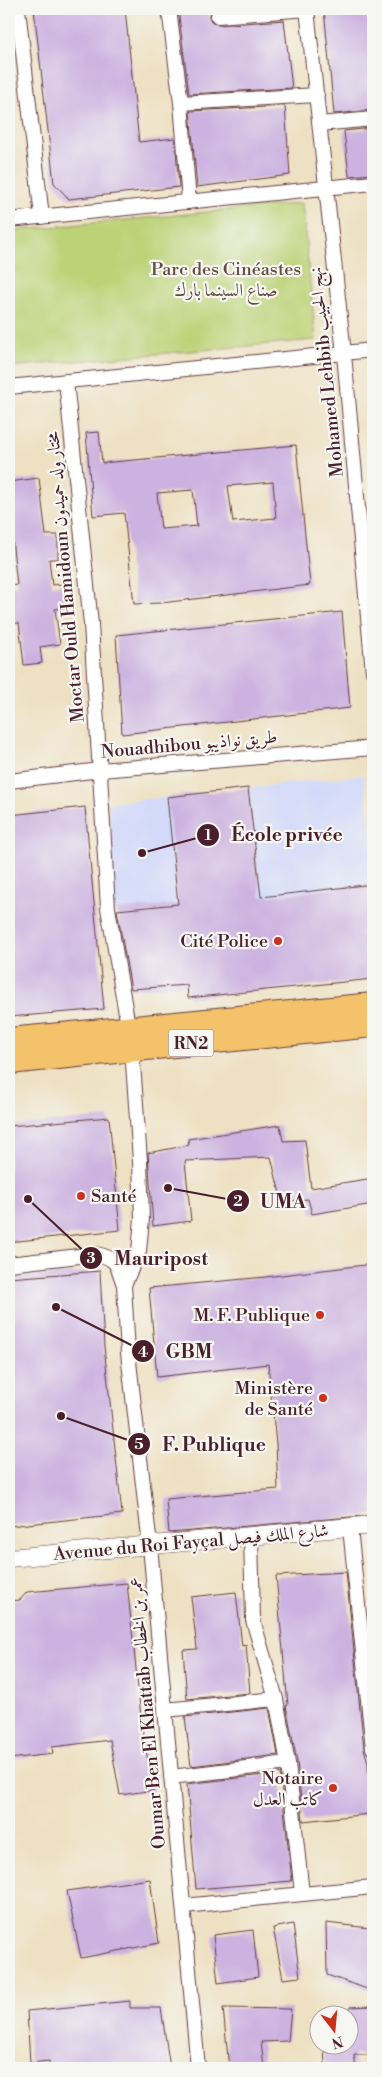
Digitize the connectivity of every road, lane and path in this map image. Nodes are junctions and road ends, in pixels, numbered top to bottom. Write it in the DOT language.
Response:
graph roads {
  1 [pos="18,9"];
  2 [pos="169,9"];
  3 [pos="307,9"];
  4 [pos="218,16"];
  5 [pos="316,95"];
  6 [pos="181,103"];
  7 [pos="373,118"];
  8 [pos="320,124"];
  9 [pos="373,183"];
  10 [pos="326,188"];
  11 [pos="190,202"];
  12 [pos="42,217"];
  13 [pos="9,220"];
  14 [pos="373,350"];
  15 [pos="344,354"];
  16 [pos="66,381"];
  17 [pos="9,387"];
  18 [pos="372,636"];
  19 [pos="373,672"];
  20 [pos="373,748"];
  21 [pos="100,770"];
  22 [pos="9,781"];
  23 [pos="373,1005"];
  24 [pos="373,1025"];
  25 [pos="130,1038"];
  26 [pos="9,1040"];
  27 [pos="9,1062"];
  28 [pos="9,1264"];
  29 [pos="124,1284"];
  30 [pos="373,1525"];
  31 [pos="350,1528"];
  32 [pos="251,1536"];
  33 [pos="150,1546"];
  34 [pos="9,1558"];
  35 [pos="276,1699"];
  36 [pos="165,1710"];
  37 [pos="373,1748"];
  38 [pos="288,1763"];
  39 [pos="172,1776"];
  40 [pos="373,1887"];
  41 [pos="302,1894"];
  42 [pos="184,1906"];
  43 [pos="198,2068"];
  1 -- 12 [label="street"];
  2 -- 6 [label="street"];
  3 -- 4 [label="street"];
  3 -- 5 [label="street, Mohamed Lehbib نهج الحبيب"];
  5 -- 6 [label="street"];
  5 -- 8 [label="street, Mohamed Lehbib نهج الحبيب"];
  6 -- 11 [label="street"];
  7 -- 8 [label="street"];
  8 -- 10 [label="street, Mohamed Lehbib نهج الحبيب"];
  9 -- 10 [label="street"];
  10 -- 11 [label="street"];
  10 -- 15 [label="street, Mohamed Lehbib نهج الحبيب"];
  11 -- 12 [label="street"];
  12 -- 13 [label="street"];
  14 -- 15 [label="street"];
  15 -- 16 [label="street"];
  15 -- 18 [label="street, Mohamed Lehbib نهج الحبيب"];
  16 -- 17 [label="street"];
  16 -- 21 [label="street, Moctar Ould Hamidoun مختار ولد حميدون"];
  18 -- 19 [label="street, Mohamed Lehbib نهج الحبيب"];
  20 -- 21 [label="street, Nouadhibou طريق نواذيبو"];
  21 -- 22 [label="street, Nouadhibou طريق نواذيبو"];
  21 -- 25 [label="street, Moctar Ould Hamidoun مختار ولد حميدون"];
  23 -- 25 [label="highway, RN2"];
  24 -- 25 [label="highway, RN2"];
  25 -- 26 [label="highway, RN2"];
  25 -- 27 [label="highway, RN2"];
  25 -- 29 [label="street, Oumar Ben El Khattab عمر بن الخطاب"];
  28 -- 29 [label="street"];
  29 -- 33 [label="street, Oumar Ben El Khattab عمر بن الخطاب"];
  30 -- 31 [label="street, Avenue du Roi Fayçal شارع الملك فيصل"];
  31 -- 32 [label="street, Avenue du Roi Fayçal شارع الملك فيصل"];
  31 -- 37 [label="street"];
  32 -- 33 [label="street, Avenue du Roi Fayçal شارع الملك فيصل"];
  32 -- 35 [label="street"];
  33 -- 34 [label="street, Avenue du Roi Fayçal شارع الملك فيصل"];
  33 -- 36 [label="street, Oumar Ben El Khattab عمر بن الخطاب"];
  35 -- 36 [label="street"];
  35 -- 38 [label="street"];
  36 -- 39 [label="street, Oumar Ben El Khattab عمر بن الخطاب"];
  38 -- 39 [label="street"];
  38 -- 41 [label="street"];
  39 -- 42 [label="street, Oumar Ben El Khattab عمر بن الخطاب"];
  40 -- 41 [label="street"];
  41 -- 42 [label="street"];
  42 -- 43 [label="street, Oumar Ben El Khattab عمر بن الخطاب"];
}
